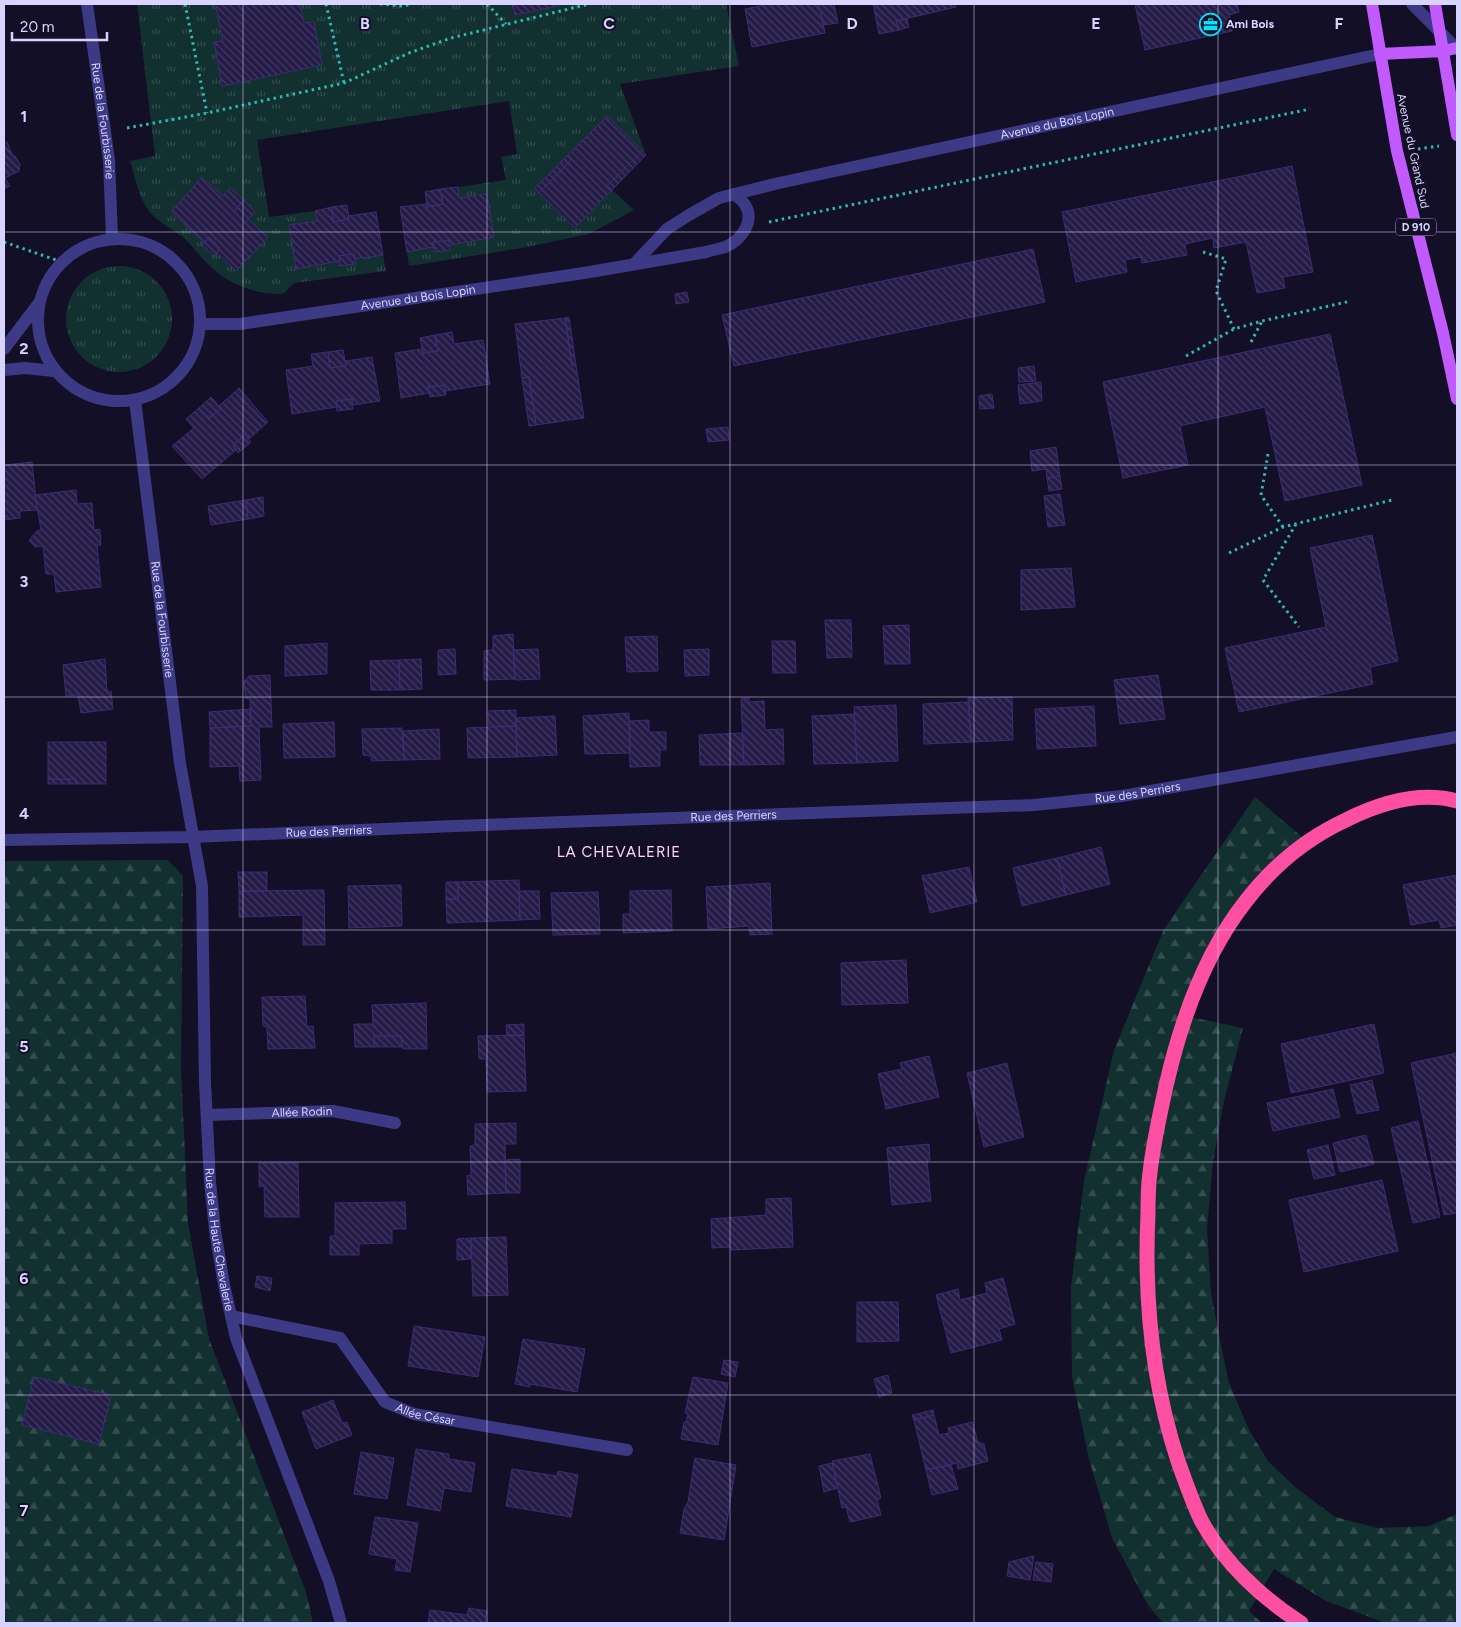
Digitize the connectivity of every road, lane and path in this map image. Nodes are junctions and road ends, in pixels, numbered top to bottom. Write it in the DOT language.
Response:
graph roads {
  1 [pos="87,4"];
  2 [pos="185,4"];
  3 [pos="326,4"];
  4 [pos="380,4"];
  5 [pos="412,4"];
  6 [pos="487,4"];
  7 [pos="588,4"];
  8 [pos="1372,4"];
  9 [pos="1412,4"];
  10 [pos="1435,4"];
  11 [pos="506,24"];
  12 [pos="1440,32"];
  13 [pos="1457,48"];
  14 [pos="1443,51"];
  15 [pos="1380,54"];
  16 [pos="1457,81"];
  17 [pos="344,83"];
  18 [pos="1310,109"];
  19 [pos="207,114"];
  20 [pos="124,128"];
  21 [pos="1457,135"];
  22 [pos="734,194"];
  23 [pos="747,225"];
  24 [pos="112,237"];
  25 [pos="4,242"];
  26 [pos="1203,252"];
  27 [pos="62,262"];
  28 [pos="634,264"];
  29 [pos="1351,301"];
  30 [pos="39,303"];
  31 [pos="1262,321"];
  32 [pos="201,324"];
  33 [pos="1234,329"];
  34 [pos="1251,342"];
  35 [pos="4,349"];
  36 [pos="1186,356"];
  37 [pos="4,370"];
  38 [pos="54,371"];
  39 [pos="1457,399"];
  40 [pos="136,400"];
  41 [pos="1268,454"];
  42 [pos="1392,500"];
  43 [pos="1297,524"];
  44 [pos="1283,527"];
  45 [pos="1229,553"];
  46 [pos="1299,627"];
  47 [pos="1457,737"];
  48 [pos="1457,801"];
  49 [pos="192,837"];
  50 [pos="4,840"];
  51 [pos="207,1115"];
  52 [pos="395,1123"];
  53 [pos="231,1316"];
  54 [pos="627,1450"];
  55 [pos="341,1623"];
  56 [pos="1301,1623"];
  1 -- 24 [label="street, Rue de la Fourbisserie"];
  2 -- 19 [label="path"];
  3 -- 17 [label="path"];
  4 -- 5 [label="path"];
  6 -- 11 [label="path"];
  7 -- 11 [label="path"];
  8 -- 15 [label="main road, D 910"];
  9 -- 12 [label="street"];
  10 -- 12 [label="main road"];
  11 -- 17 [label="path"];
  12 -- 13 [label="street"];
  12 -- 14 [label="main road"];
  13 -- 14 [label="main road"];
  14 -- 15 [label="main road"];
  14 -- 16 [label="main road"];
  14 -- 21 [label="main road"];
  15 -- 22 [label="street, Avenue du Bois Lopin"];
  15 -- 39 [label="main road, Avenue du Grand Sud / D 910"];
  17 -- 19 [label="path"];
  18 -- 23 [label="path"];
  19 -- 20 [label="path"];
  22 -- 23 [label="street"];
  22 -- 28 [label="street, Avenue du Bois Lopin"];
  23 -- 28 [label="street, Avenue du Bois Lopin"];
  24 -- 27 [label="street"];
  24 -- 32 [label="street"];
  25 -- 27 [label="path"];
  26 -- 33 [label="path"];
  27 -- 30 [label="street"];
  28 -- 32 [label="street, Avenue du Bois Lopin"];
  29 -- 31 [label="path"];
  30 -- 35 [label="street"];
  30 -- 38 [label="street"];
  31 -- 33 [label="path"];
  31 -- 34 [label="path"];
  32 -- 40 [label="street"];
  33 -- 36 [label="path"];
  37 -- 38 [label="street"];
  38 -- 40 [label="street"];
  40 -- 49 [label="street, Rue de la Fourbisserie"];
  41 -- 44 [label="path"];
  42 -- 43 [label="path"];
  43 -- 44 [label="path"];
  43 -- 46 [label="path"];
  44 -- 45 [label="path"];
  47 -- 49 [label="street, Rue des Perriers"];
  48 -- 56 [label="highway"];
  49 -- 50 [label="street, Rue des Perriers"];
  49 -- 51 [label="street, Rue de la Haute Chevalerie"];
  51 -- 52 [label="street, Allée Rodin"];
  51 -- 53 [label="street, Rue de la Haute Chevalerie"];
  53 -- 54 [label="street, Allée César"];
  53 -- 55 [label="street, Rue de la Haute Chevalerie"];
}
